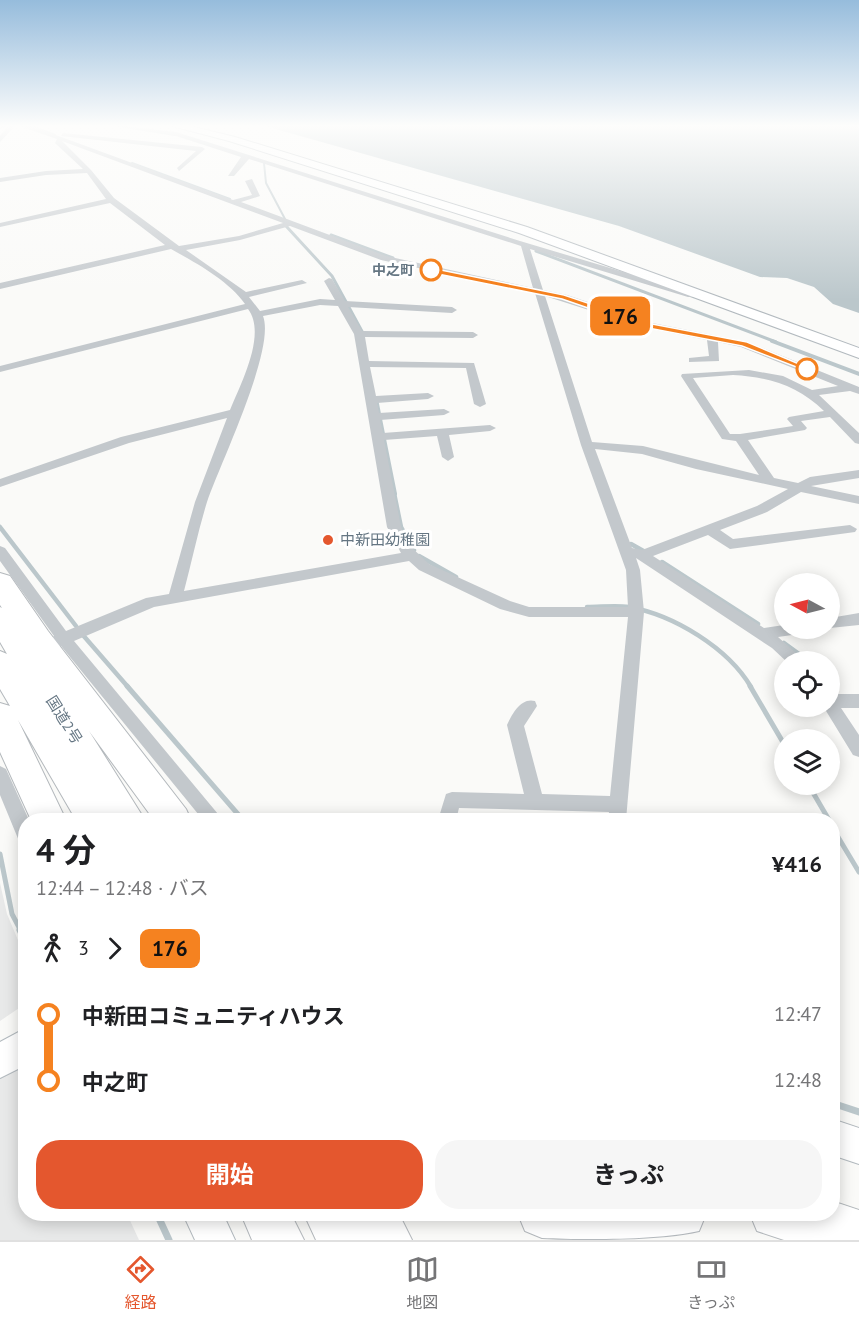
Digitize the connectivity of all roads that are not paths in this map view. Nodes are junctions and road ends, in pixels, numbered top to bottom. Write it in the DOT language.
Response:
graph roads {
  1 [pos="99,184"];
  2 [pos="185,184"];
  3 [pos="250,184"];
  4 [pos="333,184"];
  5 [pos="374,184"];
  6 [pos="391,189"];
  7 [pos="111,200"];
  8 [pos="233,202"];
  9 [pos="292,223"];
  10 [pos="0,225"];
  11 [pos="521,244"];
  12 [pos="175,248"];
  13 [pos="329,281"];
  14 [pos="302,283"];
  15 [pos="0,286"];
  16 [pos="539,291"];
  17 [pos="345,303"];
  18 [pos="726,303"];
  19 [pos="251,305"];
  20 [pos="452,310"];
  21 [pos="362,334"];
  22 [pos="472,336"];
  23 [pos="712,337"];
  24 [pos="859,353"];
  25 [pos="693,360"];
  26 [pos="368,364"];
  27 [pos="0,369"];
  28 [pos="855,389"];
  29 [pos="810,393"];
  30 [pos="428,396"];
  31 [pos="374,400"];
  32 [pos="480,404"];
  33 [pos="236,412"];
  34 [pos="444,412"];
  35 [pos="831,414"];
  36 [pos="378,417"];
  37 [pos="490,428"];
  38 [pos="442,432"];
  39 [pos="381,436"];
  40 [pos="740,438"];
  41 [pos="859,440"];
  42 [pos="587,445"];
  43 [pos="448,457"];
  44 [pos="859,474"];
  45 [pos="769,480"];
  46 [pos="0,483"];
  47 [pos="804,487"];
  48 [pos="859,500"];
  49 [pos="710,529"];
  50 [pos="850,529"];
  51 [pos="625,547"];
  52 [pos="0,551"];
  53 [pos="645,553"];
  54 [pos="410,556"];
  55 [pos="0,583"];
  56 [pos="175,597"];
  57 [pos="637,609"];
  58 [pos="0,618"];
  59 [pos="859,619"];
  60 [pos="840,622"];
  61 [pos="774,633"];
  62 [pos="768,634"];
  63 [pos="58,641"];
  64 [pos="786,651"];
  65 [pos="16,666"];
  66 [pos="859,700"];
  67 [pos="840,701"];
  68 [pos="529,706"];
  69 [pos="840,715"];
  70 [pos="0,716"];
  71 [pos="858,745"];
  72 [pos="0,774"];
  73 [pos="535,801"];
  74 [pos="618,812"];
  75 [pos="45,813"];
  76 [pos="91,813"];
  77 [pos="122,813"];
  78 [pos="139,813"];
  79 [pos="169,813"];
  80 [pos="208,813"];
  81 [pos="449,813"];
  82 [pos="18,816"];
  83 [pos="18,1050"];
  84 [pos="0,1061"];
  85 [pos="840,1140"];
  86 [pos="859,1146"];
  87 [pos="206,1221"];
  88 [pos="269,1221"];
  89 [pos="332,1221"];
  90 [pos="375,1221"];
  91 [pos="814,1221"];
  92 [pos="859,1234"];
  93 [pos="216,1240"];
  94 [pos="279,1240"];
  95 [pos="344,1240"];
  96 [pos="387,1240"];
  1 -- 7 [label="street"];
  2 -- 8 [label="street"];
  3 -- 8 [label="street"];
  4 -- 11 [label="street"];
  5 -- 6 [label="street"];
  6 -- 11 [label="street"];
  6 -- 18 [label="street"];
  7 -- 10 [label="street"];
  7 -- 12 [label="street"];
  8 -- 9 [label="street"];
  9 -- 12 [label="street"];
  9 -- 16 [label="street"];
  11 -- 16 [label="street"];
  11 -- 18 [label="street"];
  12 -- 15 [label="street"];
  12 -- 19 [label="street"];
  13 -- 17 [label="street"];
  14 -- 19 [label="street"];
  16 -- 23 [label="street"];
  16 -- 42 [label="street"];
  17 -- 19 [label="street"];
  17 -- 20 [label="street"];
  17 -- 21 [label="street"];
  18 -- 24 [label="street"];
  19 -- 27 [label="street"];
  19 -- 33 [label="street"];
  21 -- 22 [label="street"];
  21 -- 26 [label="street"];
  23 -- 25 [label="street"];
  23 -- 28 [label="street"];
  26 -- 31 [label="street"];
  26 -- 32 [label="street"];
  28 -- 29 [label="street"];
  29 -- 35 [label="street"];
  29 -- 40 [label="street"];
  30 -- 31 [label="street"];
  31 -- 36 [label="street"];
  33 -- 46 [label="street"];
  33 -- 56 [label="street"];
  34 -- 36 [label="street"];
  35 -- 40 [label="street"];
  35 -- 41 [label="street"];
  36 -- 39 [label="street"];
  37 -- 38 [label="street"];
  38 -- 39 [label="street"];
  38 -- 43 [label="street"];
  39 -- 54 [label="street"];
  40 -- 45 [label="street"];
  42 -- 45 [label="street"];
  42 -- 51 [label="street"];
  44 -- 47 [label="street"];
  45 -- 47 [label="street"];
  47 -- 48 [label="street"];
  47 -- 49 [label="street"];
  49 -- 50 [label="street"];
  49 -- 53 [label="street"];
  51 -- 53 [label="street"];
  51 -- 57 [label="street"];
  52 -- 63 [label="street"];
  53 -- 62 [label="street"];
  54 -- 56 [label="street"];
  54 -- 57 [label="street"];
  55 -- 79 [label="highway"];
  56 -- 63 [label="street"];
  57 -- 74 [label="street"];
  58 -- 65 [label="highway, 国道2号"];
  59 -- 60 [label="street"];
  61 -- 62 [label="street"];
  62 -- 64 [label="street"];
  63 -- 80 [label="street"];
  65 -- 76 [label="highway, 国道2号"];
  65 -- 77 [label="highway, 国道2号"];
  65 -- 78 [label="highway"];
  66 -- 67 [label="street"];
  68 -- 73 [label="street"];
  69 -- 71 [label="street"];
  70 -- 75 [label="highway"];
  72 -- 82 [label="street"];
  73 -- 74 [label="street"];
  73 -- 81 [label="street"];
  83 -- 84 [label="street"];
  85 -- 86 [label="street"];
  87 -- 93 [label="street"];
  88 -- 94 [label="highway"];
  89 -- 95 [label="highway"];
  90 -- 96 [label="highway"];
  91 -- 92 [label="highway"];
}
